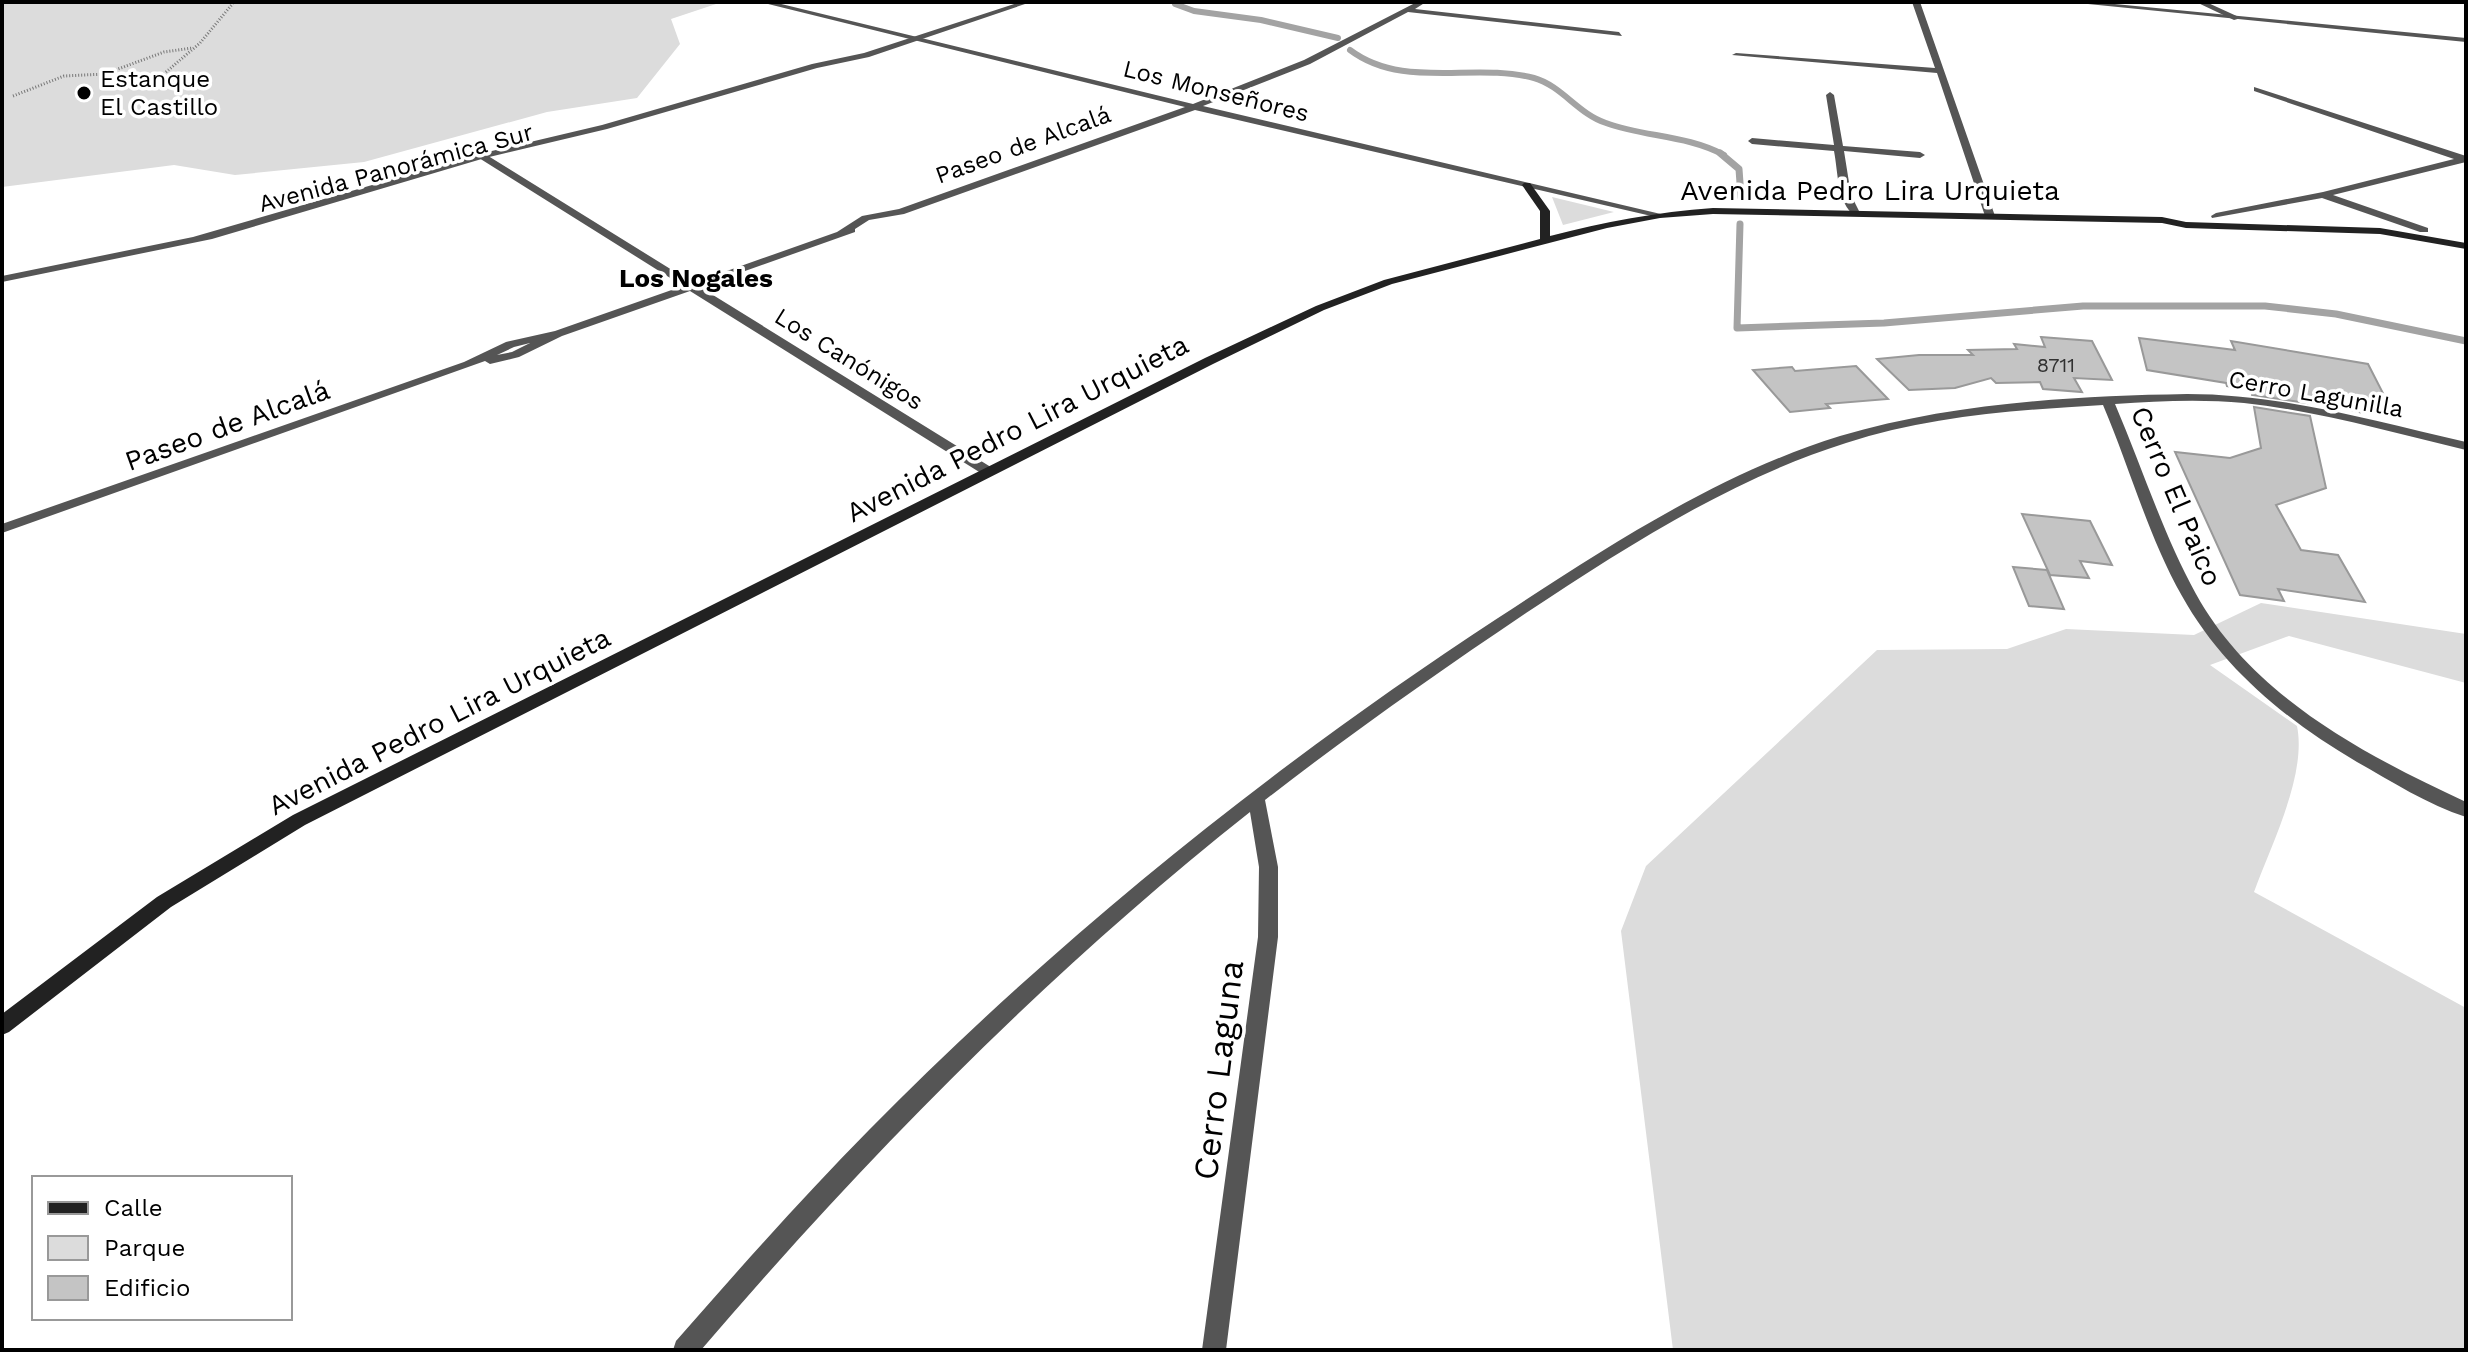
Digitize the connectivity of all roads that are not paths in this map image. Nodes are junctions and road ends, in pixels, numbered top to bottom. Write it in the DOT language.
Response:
graph roads {
  1 [pos="764,2"];
  2 [pos="1027,2"];
  3 [pos="1422,2"];
  4 [pos="1916,2"];
  5 [pos="2072,2"];
  6 [pos="2200,2"];
  7 [pos="1408,10"];
  8 [pos="2237,18"];
  9 [pos="1619,34"];
  10 [pos="916,38"];
  11 [pos="2466,40"];
  12 [pos="1736,55"];
  13 [pos="1940,71"];
  14 [pos="2257,89"];
  15 [pos="1830,95"];
  16 [pos="1194,107"];
  17 [pos="1752,141"];
  18 [pos="1838,148"];
  19 [pos="1920,155"];
  20 [pos="487,160"];
  21 [pos="2465,160"];
  22 [pos="1527,185"];
  23 [pos="2323,195"];
  24 [pos="1855,213"];
  25 [pos="1660,215"];
  26 [pos="1990,216"];
  27 [pos="2216,216"];
  28 [pos="2162,220"];
  29 [pos="2424,230"];
  30 [pos="1545,240"];
  31 [pos="2466,240"];
  32 [pos="2466,246"];
  33 [pos="2,279"];
  34 [pos="691,287"];
  35 [pos="2108,401"];
  36 [pos="2466,446"];
  37 [pos="989,472"];
  38 [pos="2,529"];
  39 [pos="1256,798"];
  40 [pos="2466,810"];
  41 [pos="2,1026"];
  42 [pos="685,1350"];
  43 [pos="1214,1350"];
  1 -- 10 [label="street, Los Monseñores"];
  2 -- 10 [label="street, Avenida Panorámica Sur"];
  3 -- 7 [label="street, Paseo de Alcalá"];
  4 -- 13 [label="street"];
  5 -- 8 [label="street"];
  6 -- 8 [label="street"];
  7 -- 9 [label="street"];
  7 -- 16 [label="street, Paseo de Alcalá"];
  8 -- 11 [label="street"];
  10 -- 16 [label="street, Los Monseñores"];
  10 -- 20 [label="street, Avenida Panorámica Sur"];
  12 -- 13 [label="street"];
  13 -- 26 [label="street"];
  14 -- 21 [label="street"];
  15 -- 18 [label="street"];
  16 -- 22 [label="street, Los Monseñores"];
  16 -- 34 [label="street, Paseo de Alcalá"];
  17 -- 18 [label="street"];
  18 -- 19 [label="street"];
  18 -- 24 [label="street"];
  20 -- 33 [label="street, Avenida Panorámica Sur"];
  20 -- 34 [label="street, Los Canónigos"];
  21 -- 23 [label="street"];
  22 -- 25 [label="street, Los Monseñores"];
  22 -- 30 [label="main road"];
  23 -- 27 [label="street"];
  23 -- 29 [label="street"];
  24 -- 25 [label="main road, Avenida Pedro Lira Urquieta"];
  24 -- 26 [label="main road, Avenida Pedro Lira Urquieta"];
  25 -- 30 [label="main road, Avenida Pedro Lira Urquieta"];
  26 -- 28 [label="main road, Avenida Pedro Lira Urquieta"];
  27 -- 28 [label="main road, Avenida Pedro Lira Urquieta"];
  27 -- 29 [label="main road, Avenida Pedro Lira Urquieta"];
  28 -- 32 [label="main road, Avenida Pedro Lira Urquieta"];
  29 -- 31 [label="main road, Avenida Pedro Lira Urquieta"];
  30 -- 37 [label="main road, Avenida Pedro Lira Urquieta"];
  34 -- 37 [label="street, Los Canónigos"];
  34 -- 38 [label="street, Paseo de Alcalá"];
  35 -- 36 [label="street, Cerro Lagunilla"];
  35 -- 39 [label="street, Cerro Lagunilla"];
  35 -- 40 [label="street, Cerro El Paico"];
  37 -- 41 [label="main road, Avenida Pedro Lira Urquieta"];
  39 -- 42 [label="street, Cerro Lagunilla"];
  39 -- 43 [label="street, Cerro Laguna"];
}
